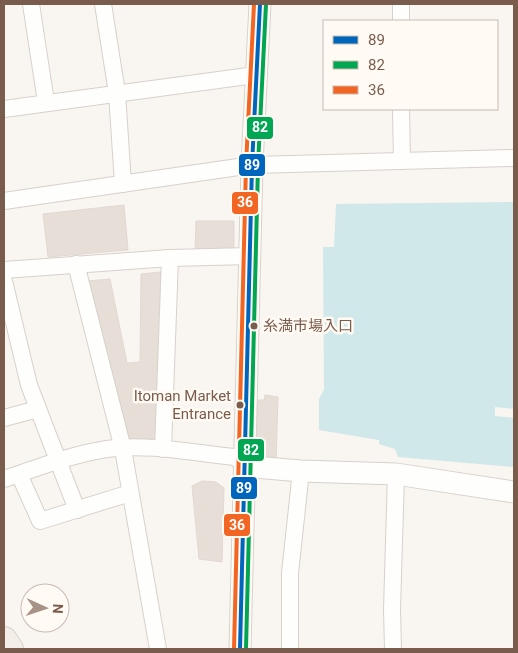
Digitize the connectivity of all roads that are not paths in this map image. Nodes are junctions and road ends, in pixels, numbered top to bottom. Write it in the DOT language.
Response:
graph roads {
  1 [pos="31,4"];
  2 [pos="104,4"];
  3 [pos="260,4"];
  4 [pos="401,4"];
  5 [pos="401,20"];
  6 [pos="256,74"];
  7 [pos="117,94"];
  8 [pos="46,102"];
  9 [pos="4,108"];
  10 [pos="402,110"];
  11 [pos="514,158"];
  12 [pos="402,161"];
  13 [pos="252,165"];
  14 [pos="123,184"];
  15 [pos="4,201"];
  16 [pos="250,256"];
  17 [pos="170,258"];
  18 [pos="76,264"];
  19 [pos="4,270"];
  20 [pos="4,281"];
  21 [pos="38,409"];
  22 [pos="4,418"];
  23 [pos="123,449"];
  24 [pos="164,449"];
  25 [pos="57,462"];
  26 [pos="244,463"];
  27 [pos="301,471"];
  28 [pos="396,474"];
  29 [pos="11,476"];
  30 [pos="514,492"];
  31 [pos="130,493"];
  32 [pos="76,510"];
  33 [pos="4,640"];
  34 [pos="10,649"];
  35 [pos="158,649"];
  36 [pos="240,649"];
  37 [pos="290,649"];
  38 [pos="393,649"];
  1 -- 8 [label="street"];
  2 -- 7 [label="street"];
  3 -- 6 [label="street"];
  4 -- 5 [label="street"];
  6 -- 7 [label="street"];
  6 -- 13 [label="street"];
  7 -- 8 [label="street"];
  7 -- 14 [label="street"];
  8 -- 9 [label="street"];
  10 -- 12 [label="street"];
  11 -- 12 [label="street"];
  12 -- 13 [label="street"];
  13 -- 14 [label="street"];
  13 -- 16 [label="street"];
  14 -- 15 [label="street"];
  16 -- 17 [label="street"];
  16 -- 26 [label="street"];
  17 -- 18 [label="street"];
  17 -- 24 [label="street"];
  18 -- 19 [label="street"];
  18 -- 23 [label="street"];
  20 -- 21 [label="street"];
  21 -- 22 [label="street"];
  21 -- 25 [label="street"];
  23 -- 24 [label="street"];
  23 -- 25 [label="street"];
  23 -- 31 [label="street"];
  24 -- 26 [label="street"];
  25 -- 29 [label="street"];
  25 -- 32 [label="street"];
  26 -- 27 [label="street"];
  26 -- 36 [label="street"];
  27 -- 28 [label="street"];
  27 -- 37 [label="street"];
  28 -- 30 [label="street"];
  28 -- 38 [label="street"];
  29 -- 32 [label="street"];
  31 -- 32 [label="street"];
  31 -- 35 [label="street"];
  33 -- 34 [label="main road"];
}
